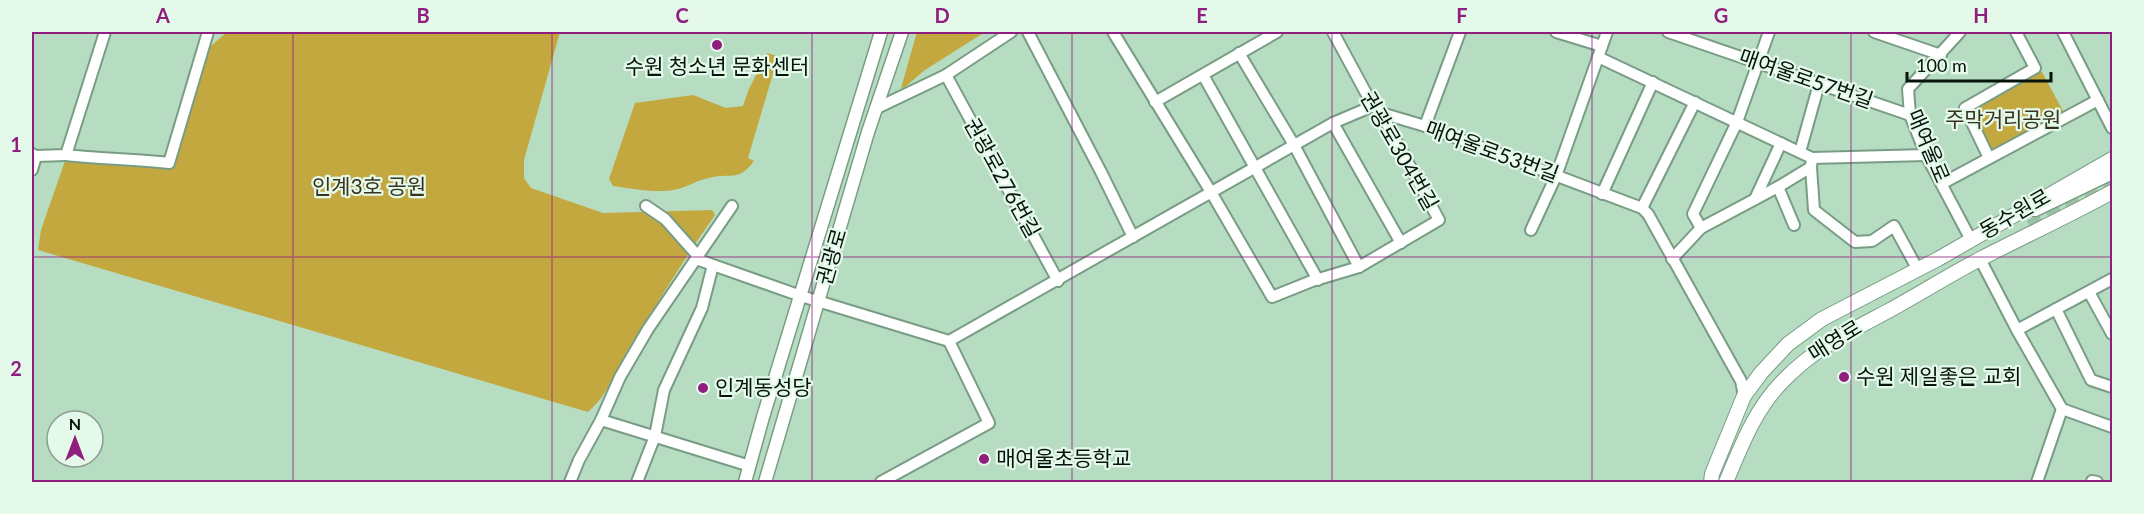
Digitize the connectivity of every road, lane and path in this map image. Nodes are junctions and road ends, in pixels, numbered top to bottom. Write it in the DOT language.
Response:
graph roads {
  1 [pos="105,32"];
  2 [pos="208,32"];
  3 [pos="882,32"];
  4 [pos="902,32"];
  5 [pos="1011,32"];
  6 [pos="1028,32"];
  7 [pos="1113,32"];
  8 [pos="1277,32"];
  9 [pos="1333,32"];
  10 [pos="1460,32"];
  11 [pos="1557,32"];
  12 [pos="1608,32"];
  13 [pos="1668,32"];
  14 [pos="1768,32"];
  15 [pos="1874,32"];
  16 [pos="1960,32"];
  17 [pos="2016,32"];
  18 [pos="2063,32"];
  19 [pos="1600,51"];
  20 [pos="1239,53"];
  21 [pos="1941,55"];
  22 [pos="1758,63"];
  23 [pos="946,75"];
  24 [pos="1203,75"];
  25 [pos="1653,82"];
  26 [pos="1819,84"];
  27 [pos="2098,100"];
  28 [pos="1155,102"];
  29 [pos="1695,102"];
  30 [pos="877,108"];
  31 [pos="1377,110"];
  32 [pos="1910,116"];
  33 [pos="1737,122"];
  34 [pos="1333,123"];
  35 [pos="1425,126"];
  36 [pos="2112,128"];
  37 [pos="1781,143"];
  38 [pos="1294,145"];
  39 [pos="1800,152"];
  40 [pos="34,155"];
  41 [pos="66,155"];
  42 [pos="1926,155"];
  43 [pos="1989,158"];
  44 [pos="2112,159"];
  45 [pos="1812,162"];
  46 [pos="1255,168"];
  47 [pos="32,170"];
  48 [pos="2112,173"];
  49 [pos="1556,176"];
  50 [pos="1942,183"];
  51 [pos="1778,187"];
  52 [pos="1211,192"];
  53 [pos="2112,192"];
  54 [pos="1602,194"];
  55 [pos="1755,199"];
  56 [pos="646,206"];
  57 [pos="732,206"];
  58 [pos="1642,208"];
  59 [pos="1794,225"];
  60 [pos="1701,228"];
  61 [pos="1531,230"];
  62 [pos="1133,237"];
  63 [pos="1971,240"];
  64 [pos="1401,243"];
  65 [pos="1995,252"];
  66 [pos="697,257"];
  67 [pos="1980,258"];
  68 [pos="1672,260"];
  69 [pos="713,265"];
  70 [pos="1359,267"];
  71 [pos="1918,270"];
  72 [pos="2112,279"];
  73 [pos="1318,280"];
  74 [pos="1058,281"];
  75 [pos="2089,292"];
  76 [pos="801,296"];
  77 [pos="819,302"];
  78 [pos="2056,309"];
  79 [pos="2017,330"];
  80 [pos="2112,334"];
  81 [pos="949,341"];
  82 [pos="2112,387"];
  83 [pos="1744,396"];
  84 [pos="2062,410"];
  85 [pos="601,420"];
  86 [pos="2112,427"];
  87 [pos="655,436"];
  88 [pos="750,466"];
  89 [pos="570,483"];
  90 [pos="637,483"];
  91 [pos="745,483"];
  92 [pos="765,483"];
  93 [pos="881,483"];
  94 [pos="1711,483"];
  95 [pos="1726,483"];
  96 [pos="2037,483"];
  97 [pos="2092,483"];
  98 [pos="2097,483"];
  1 -- 41 [label="street"];
  2 -- 41 [label="street"];
  3 -- 76 [label="street, 권광로"];
  4 -- 30 [label="street, 권광로"];
  5 -- 23 [label="street"];
  6 -- 62 [label="street"];
  7 -- 28 [label="street"];
  8 -- 20 [label="street"];
  9 -- 31 [label="street, 권광로304번길"];
  10 -- 35 [label="street"];
  11 -- 19 [label="street"];
  12 -- 19 [label="street"];
  13 -- 22 [label="street, 매여울로57번길"];
  14 -- 22 [label="street"];
  15 -- 21 [label="street"];
  16 -- 21 [label="street, 매여울로"];
  17 -- 43 [label="street"];
  18 -- 27 [label="street"];
  19 -- 25 [label="street"];
  19 -- 49 [label="street"];
  20 -- 24 [label="street"];
  20 -- 38 [label="street"];
  21 -- 32 [label="street, 매여울로"];
  22 -- 26 [label="street, 매여울로57번길"];
  22 -- 33 [label="street"];
  23 -- 30 [label="street"];
  23 -- 74 [label="street, 권광로276번길"];
  24 -- 28 [label="street"];
  24 -- 46 [label="street"];
  25 -- 29 [label="street"];
  25 -- 54 [label="street"];
  26 -- 32 [label="street, 매여울로57번길"];
  26 -- 39 [label="street"];
  27 -- 36 [label="street"];
  27 -- 43 [label="street"];
  28 -- 52 [label="street"];
  29 -- 33 [label="street"];
  29 -- 58 [label="street"];
  30 -- 77 [label="street, 권광로"];
  31 -- 34 [label="street"];
  31 -- 35 [label="street, 매여울로53번길"];
  31 -- 64 [label="street, 권광로304번길"];
  32 -- 42 [label="street, 매여울로"];
  33 -- 37 [label="street"];
  33 -- 60 [label="street"];
  34 -- 38 [label="street"];
  34 -- 64 [label="street"];
  35 -- 49 [label="street, 매여울로53번길"];
  37 -- 39 [label="street"];
  37 -- 55 [label="street"];
  38 -- 46 [label="street"];
  38 -- 70 [label="street"];
  39 -- 45 [label="street"];
  40 -- 41 [label="street"];
  40 -- 47 [label="street"];
  42 -- 45 [label="street"];
  42 -- 50 [label="street, 매여울로"];
  43 -- 50 [label="street"];
  44 -- 63 [label="main road, 동수원로"];
  45 -- 51 [label="street"];
  45 -- 71 [label="street"];
  46 -- 52 [label="street"];
  46 -- 73 [label="street"];
  48 -- 63 [label="street"];
  49 -- 54 [label="street, 매여울로53번길"];
  49 -- 61 [label="street"];
  50 -- 63 [label="street, 매여울로"];
  51 -- 55 [label="street"];
  51 -- 59 [label="street"];
  52 -- 62 [label="street"];
  52 -- 73 [label="street"];
  53 -- 65 [label="main road, 동수원로"];
  54 -- 58 [label="street, 매여울로53번길"];
  55 -- 60 [label="street"];
  56 -- 66 [label="street"];
  57 -- 66 [label="street"];
  58 -- 68 [label="street"];
  60 -- 68 [label="street"];
  62 -- 74 [label="street"];
  63 -- 71 [label="main road, 동수원로"];
  64 -- 70 [label="street, 권광로304번길"];
  65 -- 67 [label="main road, 매영로"];
  66 -- 69 [label="street"];
  66 -- 85 [label="street"];
  67 -- 79 [label="street"];
  67 -- 95 [label="main road, 매영로"];
  68 -- 83 [label="street"];
  69 -- 76 [label="street"];
  69 -- 87 [label="street"];
  70 -- 73 [label="street"];
  71 -- 83 [label="main road, 동수원로"];
  72 -- 75 [label="street"];
  74 -- 81 [label="street"];
  75 -- 78 [label="street"];
  75 -- 80 [label="street"];
  76 -- 77 [label="street"];
  76 -- 88 [label="street, 권광로"];
  77 -- 81 [label="street"];
  77 -- 92 [label="street, 권광로"];
  78 -- 79 [label="street"];
  78 -- 82 [label="street"];
  79 -- 84 [label="street"];
  81 -- 93 [label="street"];
  83 -- 94 [label="main road, 동수원로"];
  84 -- 86 [label="street"];
  84 -- 96 [label="street"];
  85 -- 87 [label="street"];
  85 -- 89 [label="street"];
  87 -- 88 [label="street"];
  87 -- 90 [label="street"];
  88 -- 91 [label="street, 권광로"];
  97 -- 98 [label="street"];
}
